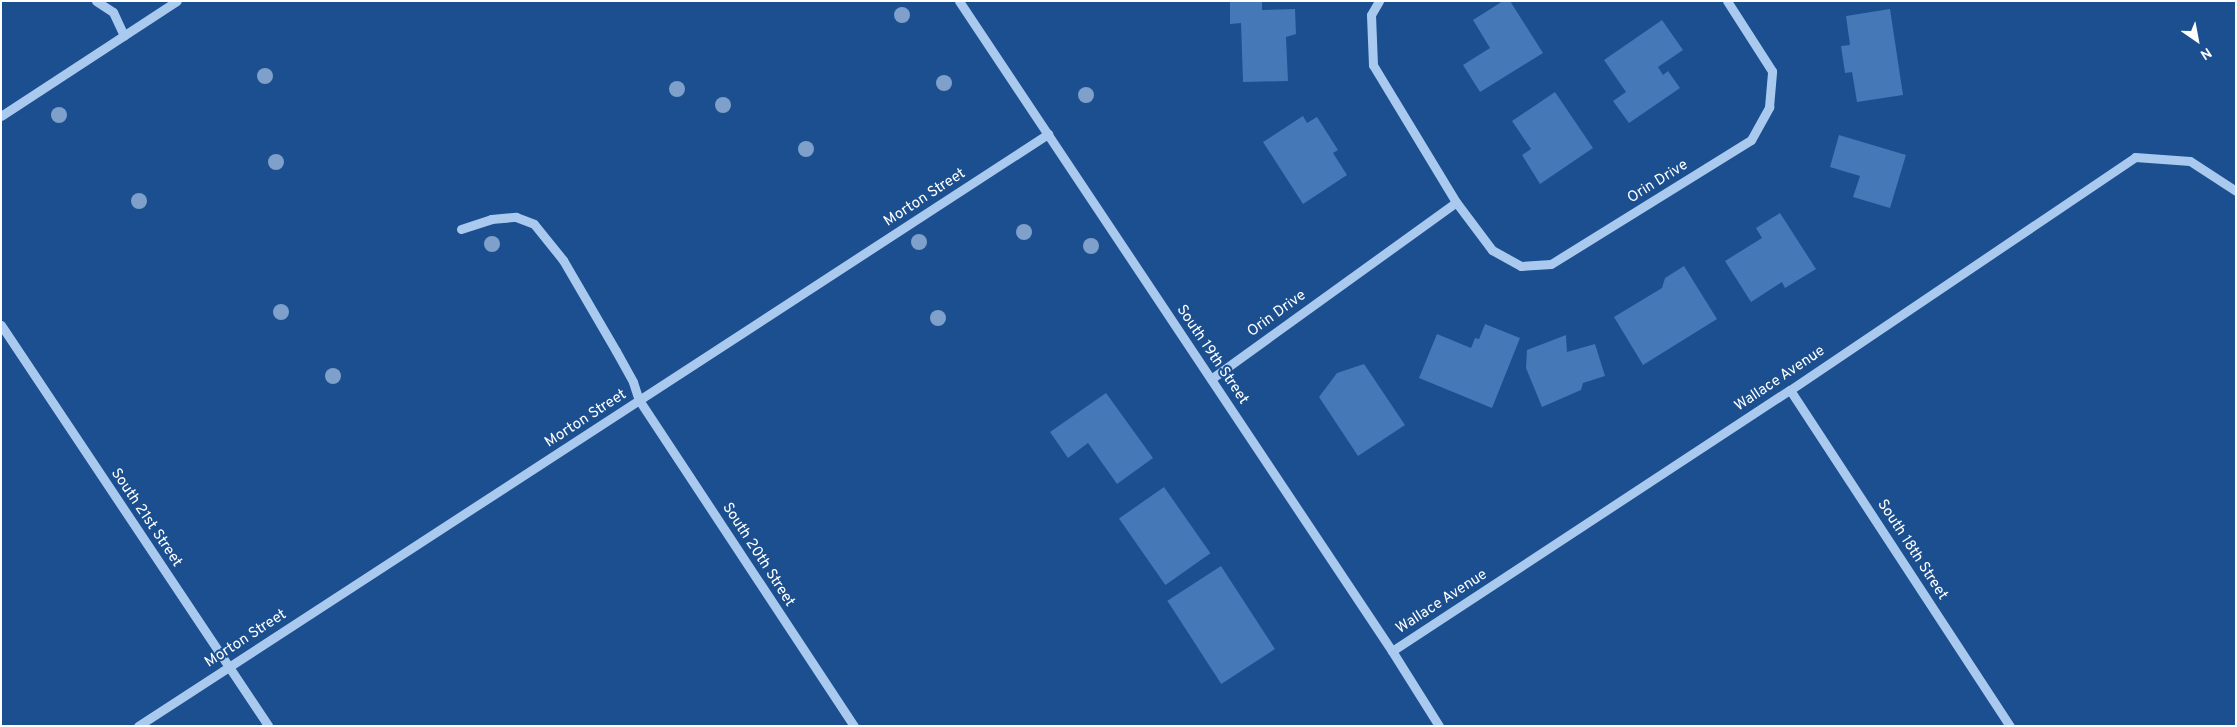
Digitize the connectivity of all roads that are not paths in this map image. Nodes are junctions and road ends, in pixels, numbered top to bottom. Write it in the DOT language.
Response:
graph roads {
  1 [pos="96,1"];
  2 [pos="177,1"];
  3 [pos="960,1"];
  4 [pos="1378,1"];
  5 [pos="1727,1"];
  6 [pos="124,36"];
  7 [pos="1,116"];
  8 [pos="1048,134"];
  9 [pos="2236,190"];
  10 [pos="1456,202"];
  11 [pos="461,229"];
  12 [pos="1,325"];
  13 [pos="1211,379"];
  14 [pos="1790,390"];
  15 [pos="640,400"];
  16 [pos="1392,651"];
  17 [pos="229,667"];
  18 [pos="138,726"];
  19 [pos="268,726"];
  20 [pos="854,726"];
  21 [pos="1439,726"];
  22 [pos="2010,726"];
  1 -- 6 [label="street"];
  2 -- 6 [label="street"];
  3 -- 8 [label="street, South 19th Street"];
  4 -- 10 [label="street, Orin Drive"];
  5 -- 10 [label="street, Orin Drive"];
  6 -- 7 [label="street"];
  8 -- 13 [label="street, South 19th Street"];
  8 -- 15 [label="street, Morton Street"];
  9 -- 14 [label="street, Wallace Avenue"];
  10 -- 13 [label="street, Orin Drive"];
  11 -- 15 [label="street, South 20th Street"];
  12 -- 17 [label="street, South 21st Street"];
  13 -- 16 [label="street, South 19th Street"];
  14 -- 16 [label="street, Wallace Avenue"];
  14 -- 22 [label="street, South 18th Street"];
  15 -- 17 [label="street, Morton Street"];
  15 -- 20 [label="street, South 20th Street"];
  16 -- 21 [label="street, South 19th Street"];
  17 -- 18 [label="street, Morton Street"];
  17 -- 19 [label="street, South 21st Street"];
}
